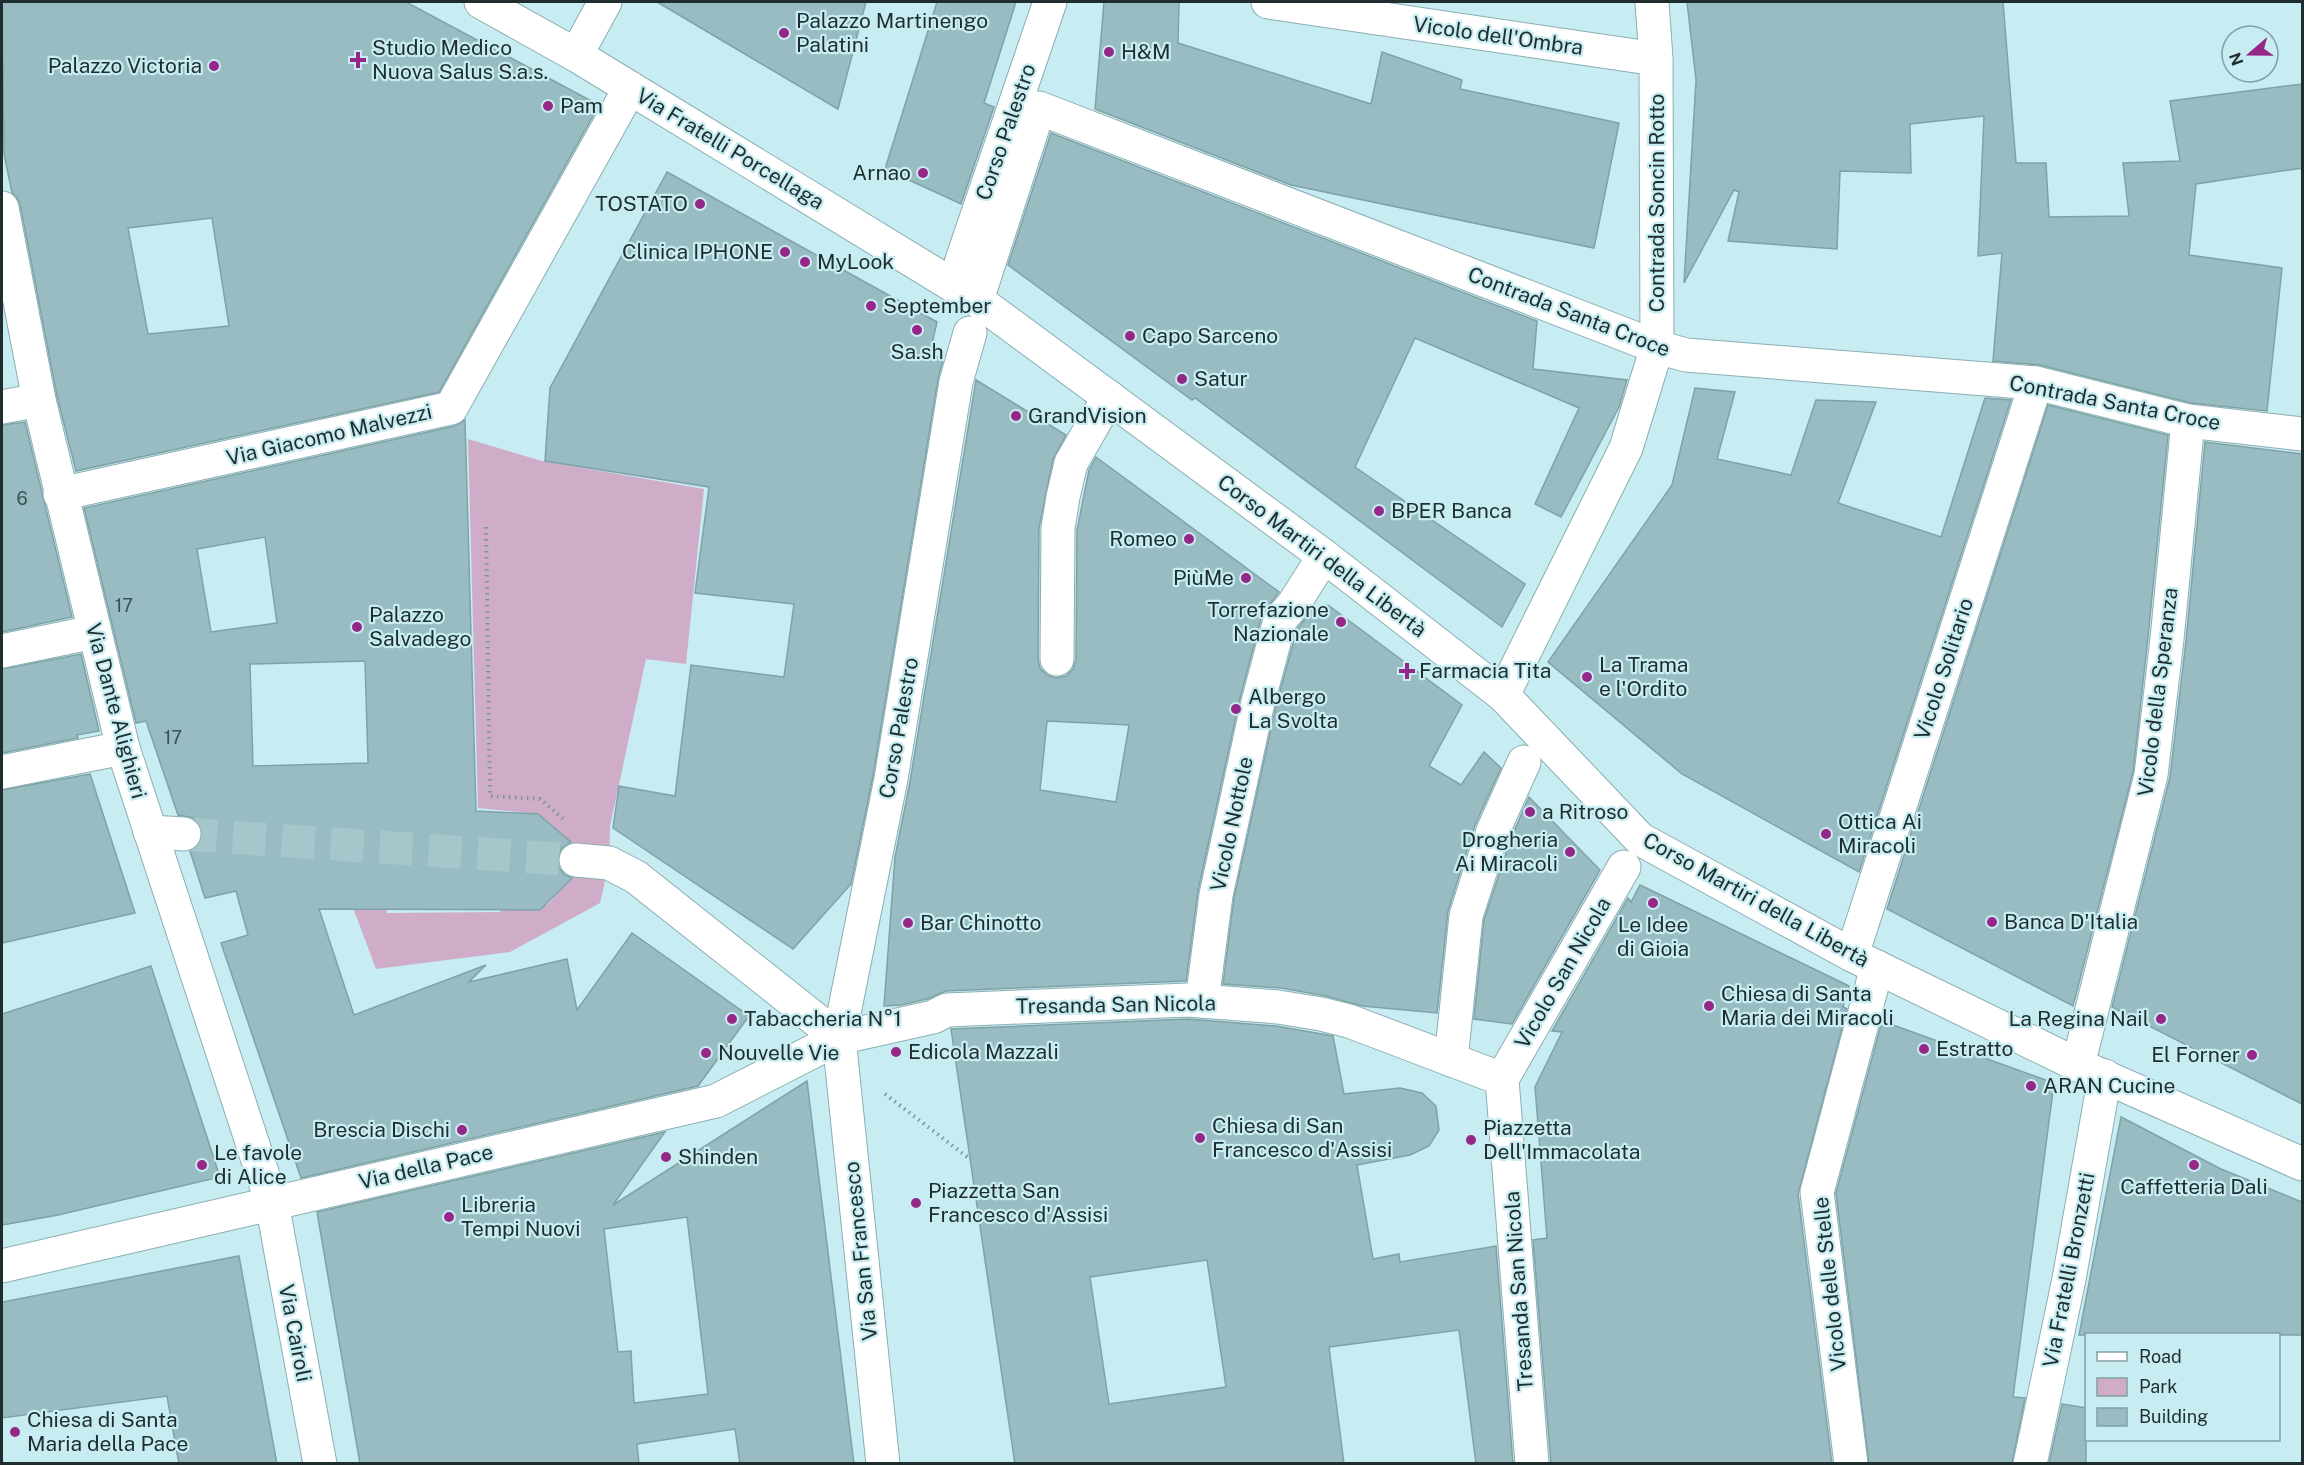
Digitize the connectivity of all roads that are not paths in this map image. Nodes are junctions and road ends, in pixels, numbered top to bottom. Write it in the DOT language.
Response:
graph roads {
  1 [pos="481,2"];
  2 [pos="604,2"];
  3 [pos="1050,2"];
  4 [pos="1268,2"];
  5 [pos="1652,2"];
  6 [pos="1388,10"];
  7 [pos="576,55"];
  8 [pos="1656,59"];
  9 [pos="630,88"];
  10 [pos="1039,108"];
  11 [pos="2,208"];
  12 [pos="961,263"];
  13 [pos="977,300"];
  14 [pos="970,333"];
  15 [pos="1657,348"];
  16 [pos="2036,383"];
  17 [pos="1109,397"];
  18 [pos="39,400"];
  19 [pos="2,407"];
  20 [pos="2188,421"];
  21 [pos="2302,434"];
  22 [pos="60,494"];
  23 [pos="1324,556"];
  24 [pos="94,632"];
  25 [pos="2,651"];
  26 [pos="1058,659"];
  27 [pos="1503,695"];
  28 [pos="123,748"];
  29 [pos="1524,762"];
  30 [pos="2,772"];
  31 [pos="150,832"];
  32 [pos="184,834"];
  33 [pos="581,860"];
  34 [pos="1624,867"];
  35 [pos="1864,961"];
  36 [pos="1202,1001"];
  37 [pos="839,1038"];
  38 [pos="1451,1060"];
  39 [pos="2091,1070"];
  40 [pos="1502,1079"];
  41 [pos="2302,1164"];
  42 [pos="272,1203"];
  43 [pos="2,1266"];
  44 [pos="320,1464"];
  45 [pos="883,1464"];
  46 [pos="1532,1464"];
  47 [pos="1851,1464"];
  48 [pos="2030,1464"];
  1 -- 7 [label="street, Via Fratelli Porcellaga"];
  2 -- 7 [label="street"];
  3 -- 12 [label="street, Corso Palestro"];
  4 -- 6 [label="street, Vicolo dell'Ombra"];
  5 -- 8 [label="street, Contrada Soncin Rotto"];
  6 -- 8 [label="street, Vicolo dell'Ombra"];
  7 -- 9 [label="street, Via Fratelli Porcellaga"];
  8 -- 15 [label="street, Contrada Soncin Rotto"];
  9 -- 13 [label="street, Via Fratelli Porcellaga"];
  9 -- 22 [label="street, Via Giacomo Malvezzi"];
  10 -- 13 [label="street, Corso Palestro"];
  10 -- 15 [label="street, Contrada Santa Croce"];
  11 -- 18 [label="street, Via Dante Alighieri"];
  13 -- 17 [label="street, Corso Martiri della Libertà"];
  14 -- 37 [label="street, Corso Palestro"];
  15 -- 16 [label="street, Contrada Santa Croce"];
  15 -- 27 [label="street, Contrada Soncin Rotto"];
  16 -- 20 [label="street, Contrada Santa Croce"];
  16 -- 35 [label="street, Vicolo Solitario"];
  17 -- 23 [label="street, Corso Martiri della Libertà"];
  17 -- 26 [label="street"];
  18 -- 19 [label="street"];
  18 -- 22 [label="street, Via Dante Alighieri"];
  20 -- 21 [label="street, Contrada Santa Croce"];
  20 -- 39 [label="street, Vicolo della Speranza"];
  22 -- 24 [label="street, Via Dante Alighieri"];
  23 -- 27 [label="street, Corso Martiri della Libertà"];
  23 -- 36 [label="street, Vicolo Nottole"];
  24 -- 25 [label="street"];
  24 -- 28 [label="street, Via Dante Alighieri"];
  27 -- 35 [label="street, Corso Martiri della Libertà"];
  28 -- 30 [label="street"];
  28 -- 31 [label="street, Via Dante Alighieri"];
  29 -- 38 [label="street"];
  31 -- 32 [label="street"];
  31 -- 42 [label="street, Via Dante Alighieri"];
  33 -- 37 [label="street"];
  34 -- 40 [label="street, Vicolo San Nicola"];
  35 -- 39 [label="street, Corso Martiri della Libertà"];
  35 -- 47 [label="street, Vicolo delle Stelle"];
  36 -- 37 [label="street, Tresanda San Nicola"];
  36 -- 38 [label="street, Tresanda San Nicola"];
  37 -- 42 [label="street, Via della Pace"];
  37 -- 45 [label="street, Via San Francesco"];
  38 -- 40 [label="street, Tresanda San Nicola"];
  39 -- 41 [label="street, Corso Martiri della Libertà"];
  39 -- 48 [label="street, Via Fratelli Bronzetti"];
  40 -- 46 [label="street, Tresanda San Nicola"];
  42 -- 43 [label="street, Via della Pace"];
  42 -- 44 [label="street, Via Cairoli"];
}
